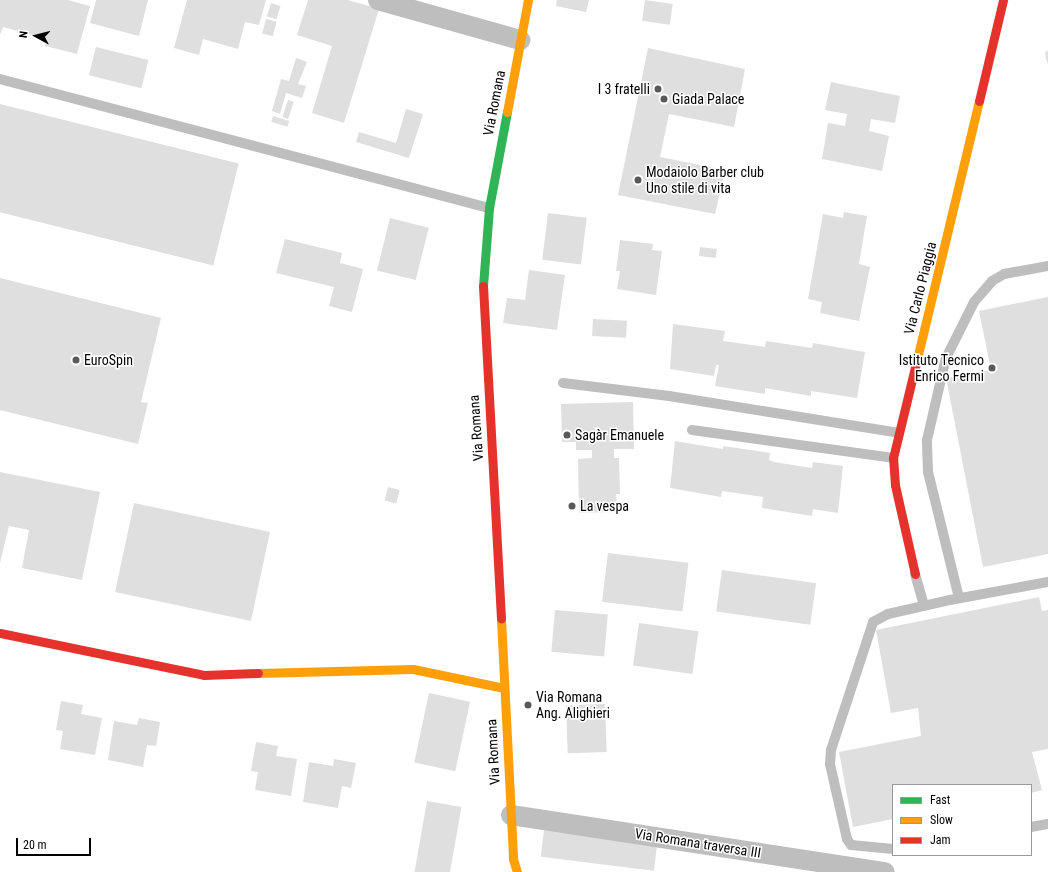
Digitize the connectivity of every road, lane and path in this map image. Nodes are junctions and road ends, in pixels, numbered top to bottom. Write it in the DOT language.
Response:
graph roads {
  1 [pos="378,0"];
  2 [pos="528,0"];
  3 [pos="1003,0"];
  4 [pos="520,40"];
  5 [pos="0,79"];
  6 [pos="488,208"];
  7 [pos="1048,266"];
  8 [pos="564,383"];
  9 [pos="692,430"];
  10 [pos="899,433"];
  11 [pos="893,458"];
  12 [pos="915,574"];
  13 [pos="1048,582"];
  14 [pos="959,598"];
  15 [pos="924,606"];
  16 [pos="0,632"];
  17 [pos="504,688"];
  18 [pos="511,815"];
  19 [pos="1048,824"];
  20 [pos="1032,828"];
  21 [pos="892,849"];
  22 [pos="514,858"];
  23 [pos="510,872"];
  24 [pos="517,872"];
  25 [pos="885,872"];
  1 -- 4 [label="street"];
  2 -- 4 [label="street, Via Romana"];
  3 -- 10 [label="street, Via Carlo Piaggia"];
  4 -- 6 [label="street, Via Romana"];
  5 -- 6 [label="lane"];
  6 -- 17 [label="street, Via Romana"];
  7 -- 14 [label="lane"];
  8 -- 10 [label="lane"];
  9 -- 11 [label="lane"];
  10 -- 11 [label="street, Via Carlo Piaggia"];
  11 -- 12 [label="street, Via Carlo Piaggia"];
  12 -- 15 [label="lane, Via Carlo Piaggia"];
  13 -- 14 [label="lane"];
  14 -- 15 [label="lane"];
  15 -- 21 [label="lane"];
  16 -- 17 [label="street"];
  17 -- 18 [label="street, Via Romana"];
  18 -- 22 [label="street, Via Romana"];
  18 -- 25 [label="street, Via Romana traversa III"];
  19 -- 20 [label="lane"];
  22 -- 23 [label="street, Via Romana"];
  22 -- 24 [label="street, Via Romana"];
}
